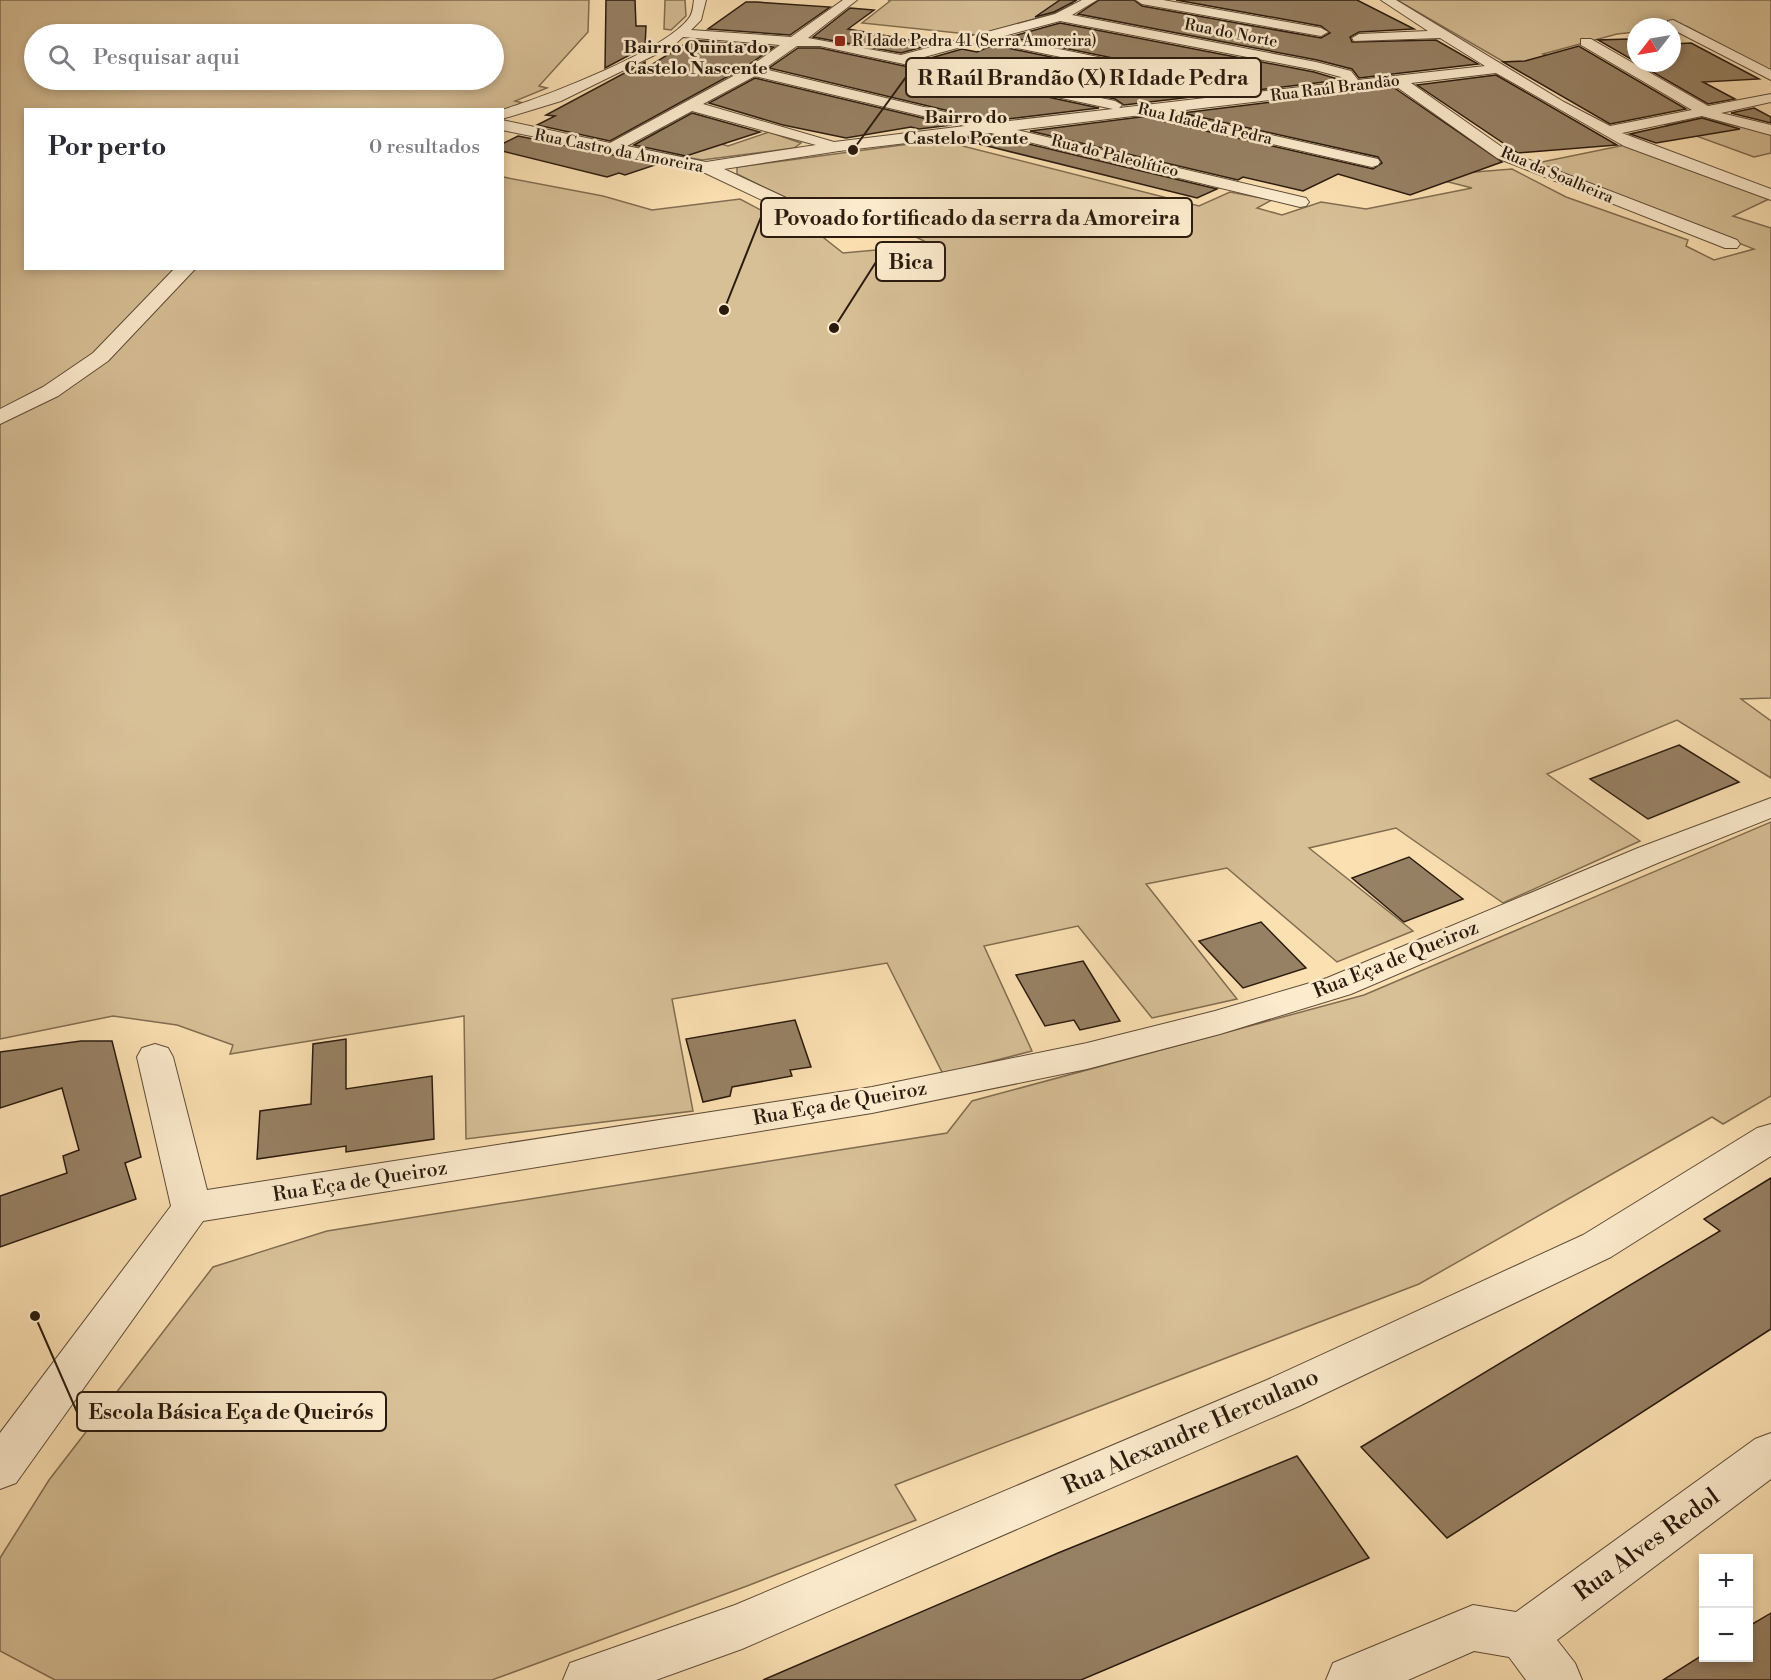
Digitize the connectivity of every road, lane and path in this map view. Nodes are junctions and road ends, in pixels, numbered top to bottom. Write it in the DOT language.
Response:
graph roads {
  1 [pos="700,0"];
  2 [pos="851,0"];
  3 [pos="1091,0"];
  4 [pos="1142,0"];
  5 [pos="1387,0"];
  6 [pos="1233,4"];
  7 [pos="1210,12"];
  8 [pos="1060,16"];
  9 [pos="1681,29"];
  10 [pos="1321,32"];
  11 [pos="682,33"];
  12 [pos="1149,34"];
  13 [pos="1444,34"];
  14 [pos="982,38"];
  15 [pos="1359,38"];
  16 [pos="795,40"];
  17 [pos="1586,42"];
  18 [pos="900,58"];
  19 [pos="1501,68"];
  20 [pos="753,71"];
  21 [pos="1771,76"];
  22 [pos="1397,80"];
  23 [pos="1355,86"];
  24 [pos="1267,96"];
  25 [pos="1771,98"];
  26 [pos="692,106"];
  27 [pos="1142,110"];
  28 [pos="1703,112"];
  29 [pos="504,115"];
  30 [pos="504,125"];
  31 [pos="990,128"];
  32 [pos="1771,130"];
  33 [pos="1608,131"];
  34 [pos="839,147"];
  35 [pos="610,149"];
  36 [pos="1372,162"];
  37 [pos="706,167"];
  38 [pos="1771,195"];
  39 [pos="1300,202"];
  40 [pos="828,232"];
  41 [pos="1731,244"];
  42 [pos="184,270"];
  43 [pos="0,417"];
  44 [pos="1771,807"];
  45 [pos="155,1057"];
  46 [pos="1771,1138"];
  47 [pos="191,1208"];
  48 [pos="1771,1453"];
  49 [pos="0,1469"];
  50 [pos="1523,1636"];
  51 [pos="588,1680"];
  52 [pos="1351,1680"];
  53 [pos="1557,1680"];
  1 -- 11 [label="street"];
  2 -- 16 [label="street"];
  3 -- 8 [label="street"];
  4 -- 7 [label="street"];
  5 -- 13 [label="street"];
  6 -- 7 [label="street"];
  7 -- 10 [label="street"];
  7 -- 12 [label="street"];
  8 -- 12 [label="street, Rua do Norte"];
  8 -- 14 [label="street"];
  9 -- 21 [label="street"];
  11 -- 16 [label="street, Rua Idade da Pedra"];
  11 -- 29 [label="street"];
  12 -- 23 [label="street, Rua do Norte"];
  13 -- 15 [label="street"];
  13 -- 19 [label="street"];
  14 -- 18 [label="street"];
  14 -- 24 [label="street"];
  16 -- 18 [label="street, Rua Idade da Pedra"];
  16 -- 20 [label="street"];
  17 -- 28 [label="street"];
  18 -- 27 [label="street, Rua Idade da Pedra"];
  19 -- 22 [label="street, Rua Raúl Brandão"];
  19 -- 33 [label="street"];
  20 -- 26 [label="street"];
  20 -- 31 [label="street, Rua do Paleolítico"];
  22 -- 23 [label="street, Rua Raúl Brandão"];
  22 -- 41 [label="street, Rua da Soalheira"];
  23 -- 24 [label="street, Rua Raúl Brandão"];
  24 -- 27 [label="street, Rua Raúl Brandão"];
  25 -- 28 [label="street"];
  26 -- 34 [label="street"];
  26 -- 35 [label="street"];
  27 -- 31 [label="street, Rua Raúl Brandão"];
  27 -- 36 [label="street, Rua Idade da Pedra"];
  28 -- 32 [label="street"];
  28 -- 33 [label="street"];
  30 -- 35 [label="street, Rua Castro da Amoreira"];
  31 -- 34 [label="street, Rua Raúl Brandão"];
  31 -- 39 [label="street, Rua do Paleolítico"];
  33 -- 38 [label="street"];
  34 -- 37 [label="street, Rua Raúl Brandão"];
  35 -- 37 [label="street, Rua Castro da Amoreira"];
  37 -- 40 [label="street, Rua Castro da Amoreira"];
  42 -- 43 [label="street"];
  44 -- 47 [label="street, Rua Eça de Queiroz"];
  45 -- 47 [label="street"];
  46 -- 51 [label="street, Rua Alexandre Herculano"];
  47 -- 49 [label="street"];
  48 -- 50 [label="street, Rua Alves Redol"];
  50 -- 52 [label="street"];
  50 -- 53 [label="street"];
}
